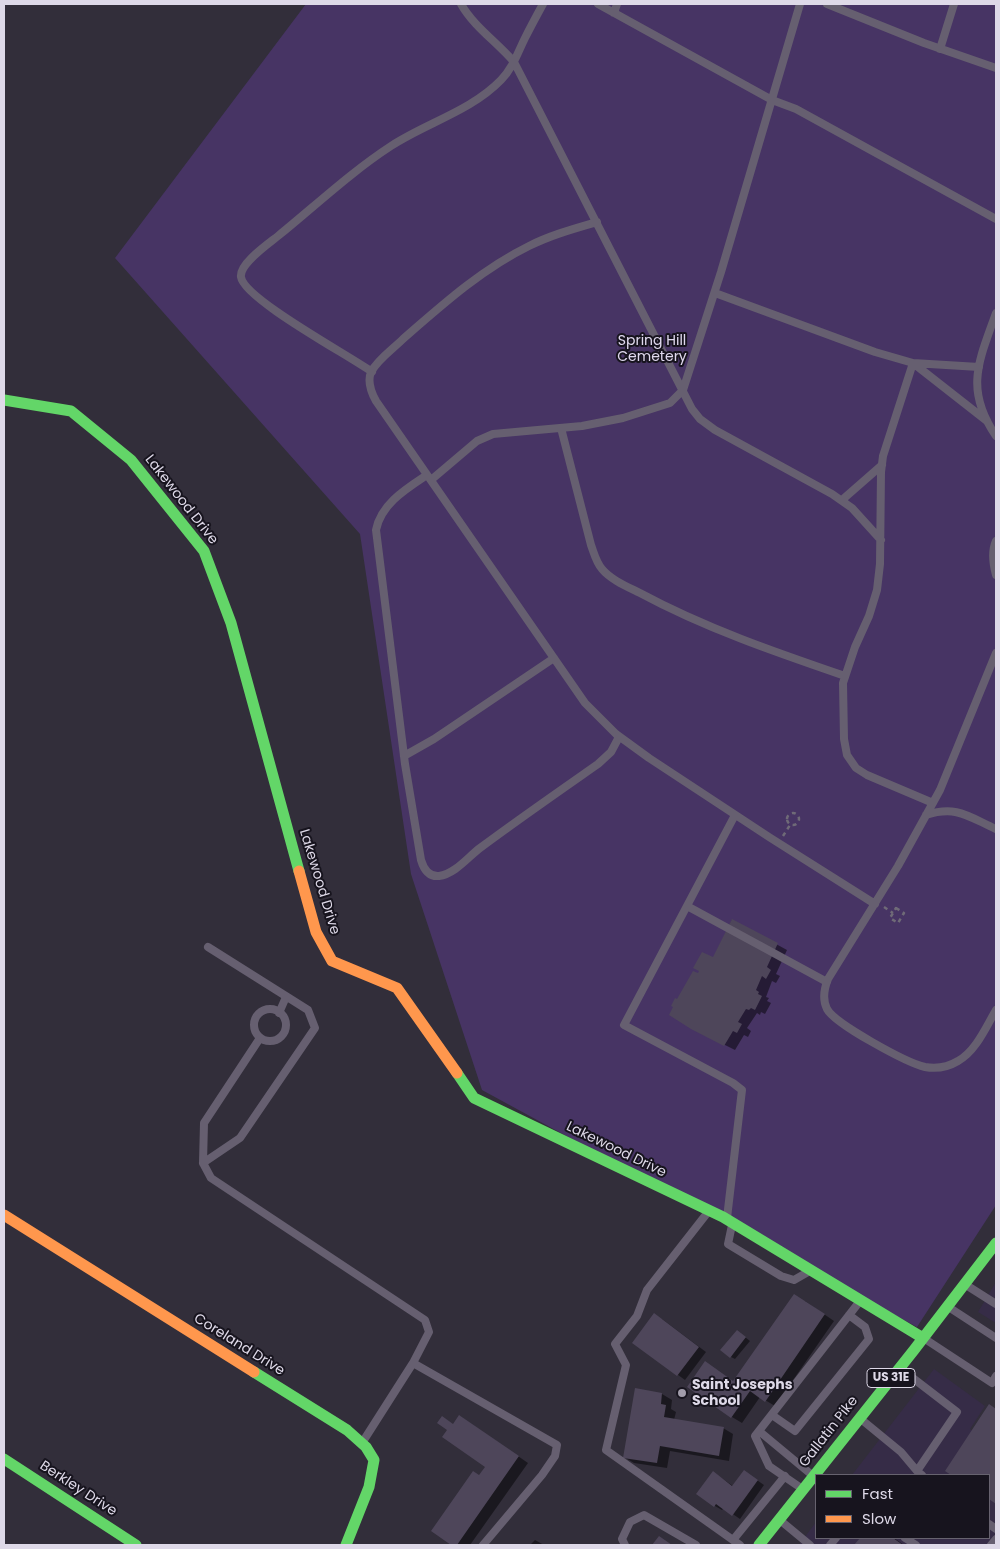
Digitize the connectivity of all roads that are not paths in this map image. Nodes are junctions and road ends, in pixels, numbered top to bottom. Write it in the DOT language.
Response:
graph roads {
  1 [pos="461,4"];
  2 [pos="543,4"];
  3 [pos="598,4"];
  4 [pos="617,4"];
  5 [pos="800,4"];
  6 [pos="827,4"];
  7 [pos="954,4"];
  8 [pos="614,14"];
  9 [pos="940,49"];
  10 [pos="514,62"];
  11 [pos="996,68"];
  12 [pos="772,100"];
  13 [pos="996,219"];
  14 [pos="597,222"];
  15 [pos="714,293"];
  16 [pos="996,313"];
  17 [pos="913,364"];
  18 [pos="978,367"];
  19 [pos="372,372"];
  20 [pos="683,390"];
  21 [pos="4,400"];
  22 [pos="987,421"];
  23 [pos="561,428"];
  24 [pos="996,436"];
  25 [pos="882,465"];
  26 [pos="429,477"];
  27 [pos="842,500"];
  28 [pos="881,540"];
  29 [pos="996,540"];
  30 [pos="996,575"];
  31 [pos="996,653"];
  32 [pos="554,658"];
  33 [pos="845,676"];
  34 [pos="619,737"];
  35 [pos="404,756"];
  36 [pos="933,803"];
  37 [pos="735,815"];
  38 [pos="926,815"];
  39 [pos="996,829"];
  40 [pos="875,904"];
  41 [pos="687,906"];
  42 [pos="208,947"];
  43 [pos="827,982"];
  44 [pos="286,997"];
  45 [pos="996,1010"];
  46 [pos="279,1013"];
  47 [pos="260,1038"];
  48 [pos="203,1163"];
  49 [pos="709,1211"];
  50 [pos="4,1215"];
  51 [pos="730,1222"];
  52 [pos="996,1243"];
  53 [pos="811,1271"];
  54 [pos="964,1284"];
  55 [pos="861,1301"];
  56 [pos="996,1304"];
  57 [pos="947,1306"];
  58 [pos="849,1315"];
  59 [pos="923,1338"];
  60 [pos="996,1338"];
  61 [pos="413,1363"];
  62 [pos="899,1368"];
  63 [pos="995,1382"];
  64 [pos="772,1415"];
  65 [pos="860,1418"];
  66 [pos="759,1431"];
  67 [pos="362,1443"];
  68 [pos="4,1459"];
  69 [pos="919,1473"];
  70 [pos="816,1474"];
  71 [pos="785,1476"];
  72 [pos="814,1476"];
  73 [pos="803,1490"];
  74 [pos="779,1519"];
  75 [pos="996,1539"];
  76 [pos="733,1540"];
  77 [pos="136,1545"];
  78 [pos="346,1545"];
  79 [pos="484,1545"];
  80 [pos="625,1545"];
  81 [pos="696,1545"];
  82 [pos="740,1545"];
  83 [pos="758,1545"];
  84 [pos="810,1545"];
  85 [pos="991,1545"];
  1 -- 10 [label="lane"];
  2 -- 10 [label="lane"];
  3 -- 8 [label="lane"];
  4 -- 8 [label="lane"];
  5 -- 12 [label="lane"];
  6 -- 9 [label="lane"];
  7 -- 9 [label="lane"];
  8 -- 12 [label="lane"];
  9 -- 11 [label="lane"];
  10 -- 14 [label="lane"];
  10 -- 19 [label="lane"];
  12 -- 13 [label="lane"];
  12 -- 15 [label="lane"];
  14 -- 19 [label="lane"];
  14 -- 20 [label="lane"];
  15 -- 17 [label="lane"];
  15 -- 20 [label="lane"];
  16 -- 18 [label="lane"];
  17 -- 18 [label="lane"];
  17 -- 22 [label="lane"];
  17 -- 25 [label="lane"];
  18 -- 22 [label="lane"];
  19 -- 26 [label="lane"];
  20 -- 23 [label="lane"];
  20 -- 27 [label="lane"];
  21 -- 49 [label="street, Lakewood Drive"];
  22 -- 24 [label="lane"];
  23 -- 26 [label="lane"];
  23 -- 33 [label="lane"];
  25 -- 27 [label="lane"];
  25 -- 28 [label="lane"];
  26 -- 32 [label="lane"];
  26 -- 35 [label="lane"];
  27 -- 28 [label="lane"];
  28 -- 33 [label="lane"];
  29 -- 30 [label="lane"];
  31 -- 36 [label="lane"];
  32 -- 34 [label="lane"];
  32 -- 35 [label="lane"];
  33 -- 36 [label="lane"];
  34 -- 35 [label="lane"];
  34 -- 37 [label="lane"];
  36 -- 38 [label="lane"];
  37 -- 40 [label="lane"];
  37 -- 41 [label="lane"];
  38 -- 39 [label="lane"];
  38 -- 40 [label="lane"];
  40 -- 43 [label="lane"];
  41 -- 43 [label="lane"];
  41 -- 51 [label="lane"];
  42 -- 44 [label="lane"];
  43 -- 45 [label="lane"];
  44 -- 46 [label="lane"];
  44 -- 48 [label="lane"];
  46 -- 47 [label="lane"];
  46 -- 47 [label="lane"];
  47 -- 48 [label="lane"];
  48 -- 61 [label="lane"];
  49 -- 51 [label="street, Lakewood Drive"];
  49 -- 76 [label="lane"];
  50 -- 67 [label="street, Coreland Drive"];
  51 -- 53 [label="street, Lakewood Drive"];
  51 -- 53 [label="lane"];
  52 -- 54 [label="street, Gallatin Pike / US 31E"];
  53 -- 55 [label="street, Lakewood Drive"];
  54 -- 56 [label="lane"];
  54 -- 57 [label="street, Gallatin Pike / US 31E"];
  55 -- 58 [label="lane"];
  55 -- 59 [label="street, Lakewood Drive"];
  57 -- 59 [label="street, Gallatin Pike / US 31E"];
  57 -- 60 [label="lane"];
  58 -- 64 [label="lane"];
  58 -- 64 [label="lane"];
  59 -- 62 [label="street, Gallatin Pike / US 31E"];
  59 -- 63 [label="lane"];
  61 -- 67 [label="lane"];
  61 -- 79 [label="lane"];
  62 -- 65 [label="street, Gallatin Pike / US 31E"];
  62 -- 69 [label="lane"];
  64 -- 66 [label="lane"];
  65 -- 69 [label="lane"];
  65 -- 70 [label="street, Gallatin Pike / US 31E"];
  66 -- 71 [label="lane"];
  66 -- 72 [label="lane"];
  67 -- 78 [label="street, Coreland Drive"];
  68 -- 77 [label="street, Berkley Drive"];
  71 -- 73 [label="lane"];
  71 -- 76 [label="lane"];
  72 -- 73 [label="street, Gallatin Pike / US 31E"];
  73 -- 74 [label="street, Gallatin Pike / US 31E"];
  74 -- 83 [label="street, Gallatin Pike / US 31E"];
  74 -- 84 [label="lane"];
  75 -- 85 [label="lane"];
  76 -- 82 [label="lane"];
  80 -- 81 [label="lane"];
}
